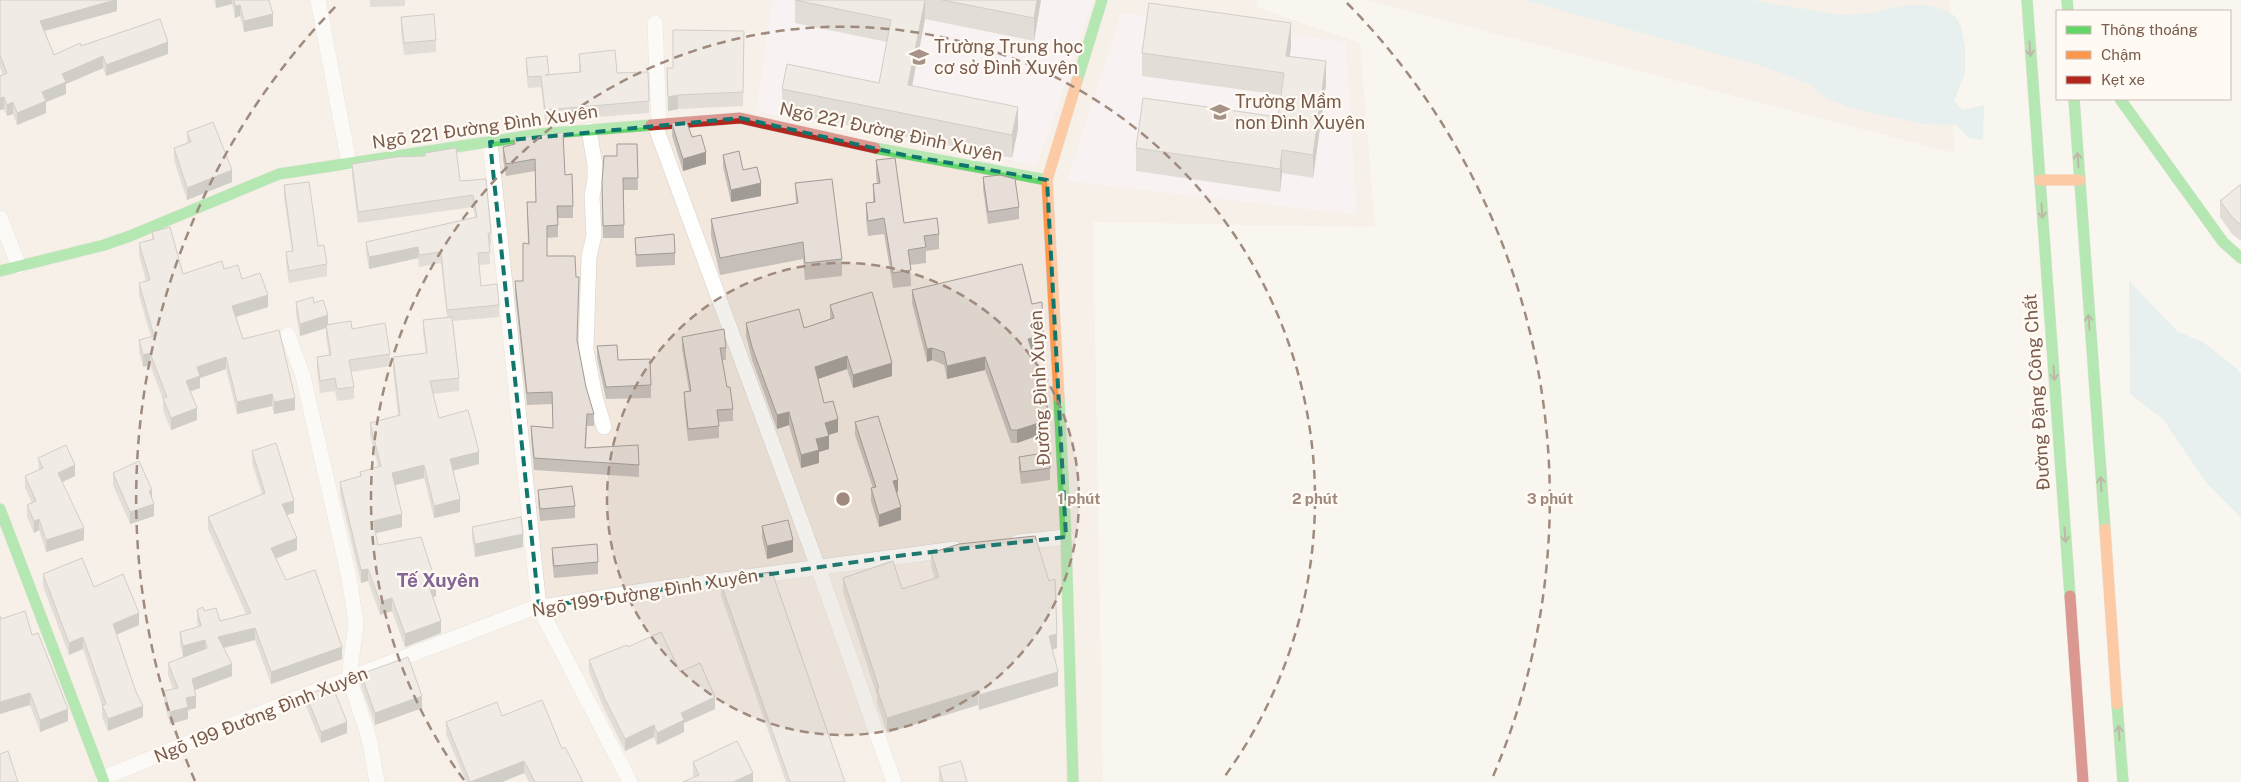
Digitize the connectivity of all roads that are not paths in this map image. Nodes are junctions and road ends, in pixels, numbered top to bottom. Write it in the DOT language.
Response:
graph roads {
  1 [pos="318,0"];
  2 [pos="1102,0"];
  3 [pos="2027,0"];
  4 [pos="655,23"];
  5 [pos="2074,100"];
  6 [pos="2121,100"];
  7 [pos="657,125"];
  8 [pos="589,130"];
  9 [pos="490,142"];
  10 [pos="349,163"];
  11 [pos="1047,180"];
  12 [pos="2040,180"];
  13 [pos="2080,180"];
  14 [pos="0,218"];
  15 [pos="2241,258"];
  16 [pos="19,266"];
  17 [pos="0,271"];
  18 [pos="288,335"];
  19 [pos="604,427"];
  20 [pos="0,509"];
  21 [pos="1066,537"];
  22 [pos="1000,544"];
  23 [pos="971,547"];
  24 [pos="818,567"];
  25 [pos="540,607"];
  26 [pos="349,678"];
  27 [pos="104,780"];
  28 [pos="377,782"];
  29 [pos="630,782"];
  30 [pos="894,782"];
  31 [pos="1073,782"];
  32 [pos="2083,782"];
  33 [pos="2123,782"];
  1 -- 10 [label="street"];
  2 -- 11 [label="street, Đường Đình Xuyên"];
  3 -- 12 [label="street, Đường Đặng Công Chất, one-way"];
  4 -- 7 [label="street"];
  13 -- 5 [label="street, one-way"];
  6 -- 15 [label="street"];
  7 -- 8 [label="street, Ngõ 221 Đường Đình Xuyên"];
  7 -- 11 [label="street, Ngõ 221 Đường Đình Xuyên"];
  7 -- 24 [label="street"];
  8 -- 9 [label="street, Ngõ 221 Đường Đình Xuyên"];
  8 -- 19 [label="street"];
  9 -- 10 [label="street, Ngõ 221 Đường Đình Xuyên"];
  9 -- 25 [label="street"];
  10 -- 16 [label="street, Ngõ 221 Đường Đình Xuyên"];
  11 -- 21 [label="street, Đường Đình Xuyên"];
  12 -- 13 [label="street"];
  12 -- 32 [label="street, Đường Đặng Công Chất, one-way"];
  33 -- 13 [label="street, one-way"];
  14 -- 16 [label="street"];
  16 -- 17 [label="street, Ngõ 221 Đường Đình Xuyên"];
  18 -- 26 [label="street"];
  20 -- 27 [label="street"];
  21 -- 22 [label="street"];
  21 -- 31 [label="street, Đường Đình Xuyên"];
  23 -- 24 [label="street, Ngõ 199 Đường Đình Xuyên"];
  24 -- 25 [label="street, Ngõ 199 Đường Đình Xuyên"];
  24 -- 30 [label="street"];
  25 -- 26 [label="street, Ngõ 199 Đường Đình Xuyên"];
  25 -- 29 [label="street"];
  26 -- 27 [label="street, Ngõ 199 Đường Đình Xuyên"];
  26 -- 28 [label="street"];
}
